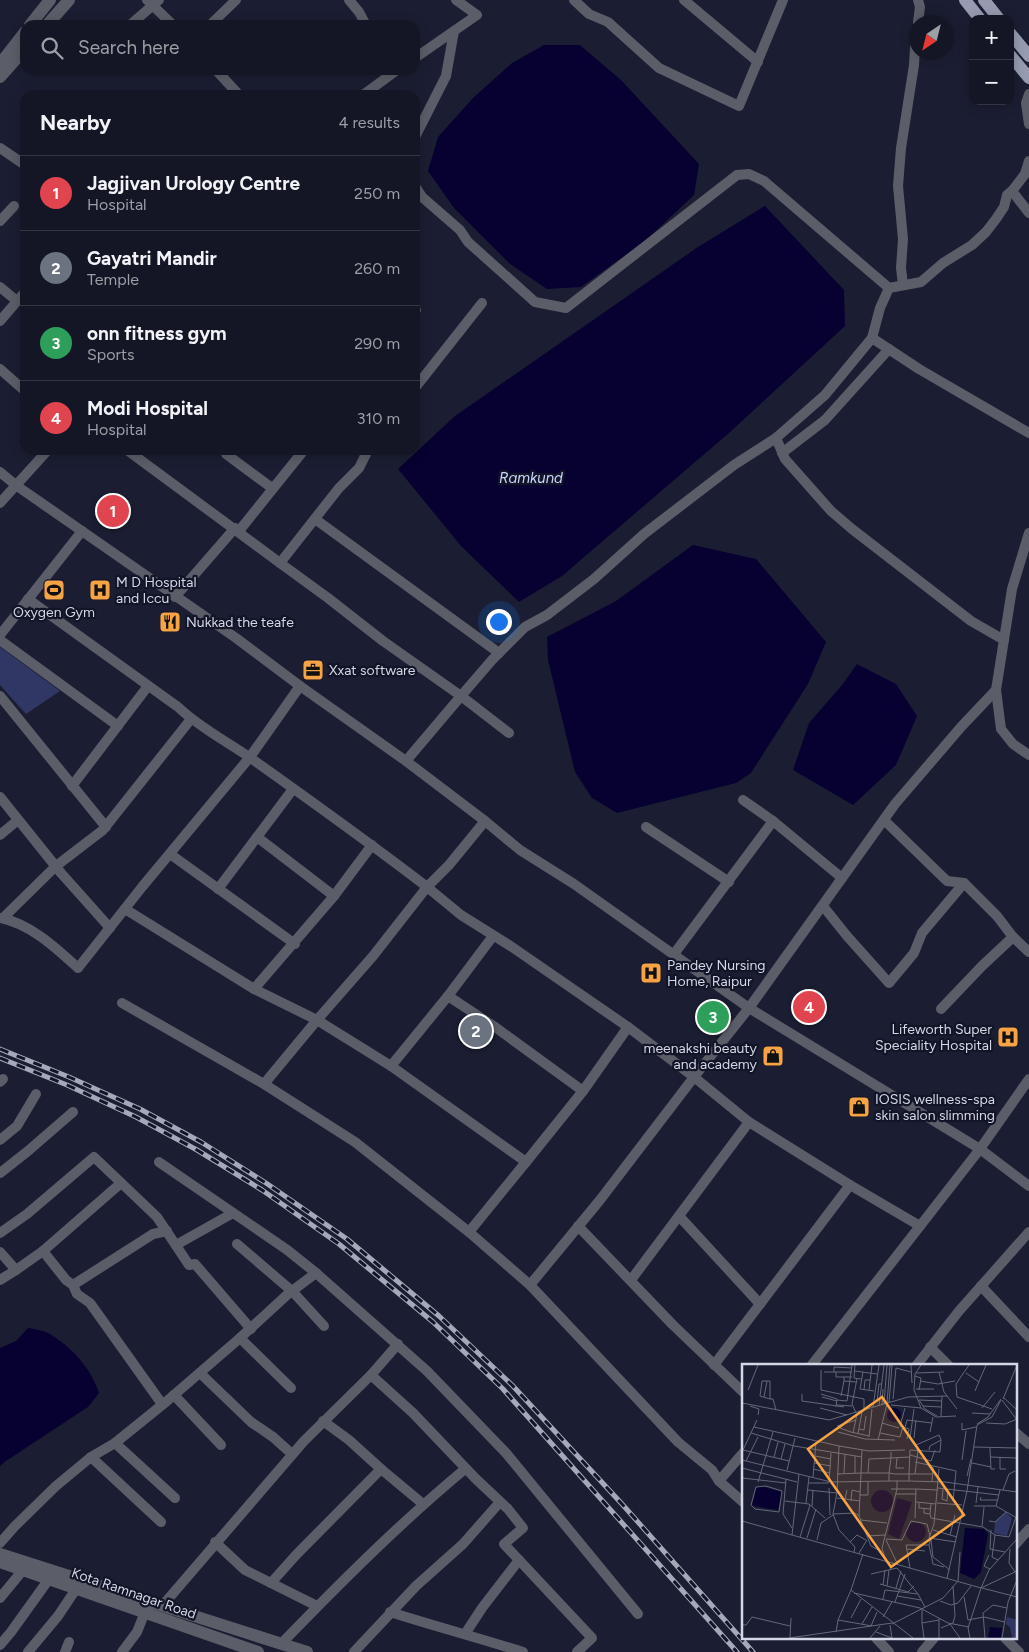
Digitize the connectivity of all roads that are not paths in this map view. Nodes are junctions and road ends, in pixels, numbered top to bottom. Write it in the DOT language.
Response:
graph roads {
  1 [pos="50,0"];
  2 [pos="68,0"];
  3 [pos="236,0"];
  4 [pos="349,0"];
  5 [pos="574,0"];
  6 [pos="684,0"];
  7 [pos="783,0"];
  8 [pos="918,0"];
  9 [pos="965,0"];
  10 [pos="984,0"];
  11 [pos="460,1"];
  12 [pos="153,2"];
  13 [pos="919,15"];
  14 [pos="977,15"];
  15 [pos="996,15"];
  16 [pos="34,20"];
  17 [pos="51,20"];
  18 [pos="135,20"];
  19 [pos="169,20"];
  20 [pos="215,20"];
  21 [pos="363,20"];
  22 [pos="454,31"];
  23 [pos="20,38"];
  24 [pos="1014,38"];
  25 [pos="20,55"];
  26 [pos="420,55"];
  27 [pos="1029,56"];
  28 [pos="914,60"];
  29 [pos="1014,60"];
  30 [pos="758,62"];
  31 [pos="0,64"];
  32 [pos="221,75"];
  33 [pos="389,75"];
  34 [pos="0,77"];
  35 [pos="1029,78"];
  36 [pos="234,90"];
  37 [pos="369,90"];
  38 [pos="1029,94"];
  39 [pos="1029,124"];
  40 [pos="420,128"];
  41 [pos="0,148"];
  42 [pos="1029,161"];
  43 [pos="20,162"];
  44 [pos="1012,191"];
  45 [pos="420,194"];
  46 [pos="14,206"];
  47 [pos="1029,213"];
  48 [pos="0,221"];
  49 [pos="903,285"];
  50 [pos="0,287"];
  51 [pos="889,288"];
  52 [pos="20,298"];
  53 [pos="17,301"];
  54 [pos="482,303"];
  55 [pos="0,321"];
  56 [pos="872,338"];
  57 [pos="889,349"];
  58 [pos="0,369"];
  59 [pos="420,382"];
  60 [pos="20,385"];
  61 [pos="1029,433"];
  62 [pos="776,438"];
  63 [pos="782,453"];
  64 [pos="44,455"];
  65 [pos="138,455"];
  66 [pos="227,455"];
  67 [pos="300,455"];
  68 [pos="366,455"];
  69 [pos="0,472"];
  70 [pos="17,486"];
  71 [pos="272,488"];
  72 [pos="0,503"];
  73 [pos="315,519"];
  74 [pos="237,530"];
  75 [pos="82,531"];
  76 [pos="1029,532"];
  77 [pos="280,563"];
  78 [pos="175,597"];
  79 [pos="28,600"];
  80 [pos="0,635"];
  81 [pos="0,640"];
  82 [pos="1004,640"];
  83 [pos="499,653"];
  84 [pos="148,686"];
  85 [pos="300,686"];
  86 [pos="996,690"];
  87 [pos="0,696"];
  88 [pos="461,696"];
  89 [pos="191,719"];
  90 [pos="118,726"];
  91 [pos="509,733"];
  92 [pos="1029,755"];
  93 [pos="250,757"];
  94 [pos="406,761"];
  95 [pos="72,786"];
  96 [pos="293,789"];
  97 [pos="0,797"];
  98 [pos="743,800"];
  99 [pos="18,820"];
  100 [pos="884,820"];
  101 [pos="485,821"];
  102 [pos="773,821"];
  103 [pos="106,827"];
  104 [pos="646,827"];
  105 [pos="0,835"];
  106 [pos="257,837"];
  107 [pos="372,845"];
  108 [pos="170,854"];
  109 [pos="56,866"];
  110 [pos="842,878"];
  111 [pos="729,882"];
  112 [pos="964,883"];
  113 [pos="427,887"];
  114 [pos="218,889"];
  115 [pos="334,896"];
  116 [pos="823,906"];
  117 [pos="125,909"];
  118 [pos="2,918"];
  119 [pos="110,928"];
  120 [pos="493,936"];
  121 [pos="1014,937"];
  122 [pos="295,944"];
  123 [pos="1029,952"];
  124 [pos="674,954"];
  125 [pos="254,989"];
  126 [pos="448,996"];
  127 [pos="122,1003"];
  128 [pos="749,1008"];
  129 [pos="941,1009"];
  130 [pos="317,1020"];
  131 [pos="628,1028"];
  132 [pos="391,1066"];
  133 [pos="694,1077"];
  134 [pos="1029,1078"];
  135 [pos="264,1084"];
  136 [pos="583,1091"];
  137 [pos="36,1094"];
  138 [pos="73,1112"];
  139 [pos="750,1122"];
  140 [pos="0,1140"];
  141 [pos="980,1149"];
  142 [pos="159,1162"];
  143 [pos="526,1162"];
  144 [pos="0,1173"];
  145 [pos="121,1183"];
  146 [pos="850,1185"];
  147 [pos="1029,1186"];
  148 [pos="233,1213"];
  149 [pos="679,1216"];
  150 [pos="578,1226"];
  151 [pos="920,1226"];
  152 [pos="167,1231"];
  153 [pos="470,1232"];
  154 [pos="1029,1232"];
  155 [pos="0,1233"];
  156 [pos="237,1244"];
  157 [pos="176,1246"];
  158 [pos="43,1251"];
  159 [pos="0,1252"];
  160 [pos="16,1270"];
  161 [pos="316,1273"];
  162 [pos="0,1280"];
  163 [pos="631,1280"];
  164 [pos="73,1285"];
  165 [pos="530,1285"];
  166 [pos="981,1286"];
  167 [pos="293,1292"];
  168 [pos="760,1304"];
  169 [pos="324,1326"];
  170 [pos="251,1329"];
  171 [pos="1029,1337"];
  172 [pos="240,1338"];
  173 [pos="398,1344"];
  174 [pos="930,1347"];
  175 [pos="813,1364"];
  176 [pos="917,1364"];
  177 [pos="947,1364"];
  178 [pos="714,1365"];
  179 [pos="200,1373"];
  180 [pos="371,1375"];
  181 [pos="291,1388"];
  182 [pos="742,1391"];
  183 [pos="174,1395"];
  184 [pos="162,1404"];
  185 [pos="323,1422"];
  186 [pos="1016,1433"];
  187 [pos="114,1443"];
  188 [pos="1029,1444"];
  189 [pos="221,1445"];
  190 [pos="292,1454"];
  191 [pos="742,1454"];
  192 [pos="91,1457"];
  193 [pos="380,1468"];
  194 [pos="465,1469"];
  195 [pos="719,1481"];
  196 [pos="175,1498"];
  197 [pos="742,1501"];
  198 [pos="500,1502"];
  199 [pos="424,1504"];
  200 [pos="161,1522"];
  201 [pos="1029,1529"];
  202 [pos="215,1542"];
  203 [pos="1016,1542"];
  204 [pos="0,1543"];
  205 [pos="0,1554"];
  206 [pos="519,1560"];
  207 [pos="0,1562"];
  208 [pos="24,1570"];
  209 [pos="49,1579"];
  210 [pos="271,1583"];
  211 [pos="76,1589"];
  212 [pos="0,1598"];
  213 [pos="163,1605"];
  214 [pos="317,1606"];
  215 [pos="147,1607"];
  216 [pos="390,1612"];
  217 [pos="638,1614"];
  218 [pos="465,1634"];
  219 [pos="878,1640"];
  220 [pos="932,1640"];
  221 [pos="1007,1640"];
  222 [pos="69,1642"];
  223 [pos="281,1644"];
  224 [pos="0,1645"];
  225 [pos="243,1650"];
  226 [pos="28,1652"];
  227 [pos="65,1652"];
  228 [pos="122,1652"];
  229 [pos="258,1652"];
  230 [pos="307,1652"];
  231 [pos="354,1652"];
  232 [pos="523,1652"];
  233 [pos="577,1652"];
  234 [pos="889,1652"];
  235 [pos="922,1652"];
  236 [pos="1019,1652"];
  1 -- 16 [label="street"];
  2 -- 17 [label="street"];
  3 -- 20 [label="street"];
  4 -- 21 [label="street"];
  5 -- 30 [label="street"];
  6 -- 30 [label="street"];
  7 -- 30 [label="street"];
  8 -- 13 [label="street"];
  9 -- 14 [label="main road"];
  10 -- 15 [label="main road"];
  11 -- 22 [label="street"];
  12 -- 18 [label="street"];
  12 -- 19 [label="street"];
  22 -- 26 [label="street"];
  22 -- 40 [label="street"];
  23 -- 31 [label="street"];
  24 -- 27 [label="main road"];
  25 -- 34 [label="street"];
  28 -- 49 [label="street"];
  29 -- 35 [label="main road"];
  32 -- 36 [label="street"];
  33 -- 37 [label="street"];
  38 -- 39 [label="street"];
  41 -- 43 [label="street"];
  42 -- 44 [label="street"];
  44 -- 47 [label="street"];
  44 -- 49 [label="street"];
  45 -- 51 [label="street"];
  46 -- 48 [label="street"];
  49 -- 51 [label="street"];
  50 -- 53 [label="street"];
  51 -- 56 [label="street"];
  52 -- 53 [label="street"];
  53 -- 55 [label="street"];
  54 -- 59 [label="street"];
  56 -- 57 [label="street"];
  56 -- 62 [label="street"];
  57 -- 61 [label="street"];
  57 -- 63 [label="street"];
  58 -- 60 [label="street"];
  62 -- 63 [label="street"];
  62 -- 83 [label="street"];
  63 -- 82 [label="street"];
  64 -- 70 [label="street"];
  65 -- 74 [label="street"];
  66 -- 71 [label="street"];
  67 -- 71 [label="street"];
  68 -- 73 [label="street"];
  69 -- 70 [label="street"];
  70 -- 72 [label="street"];
  70 -- 75 [label="street"];
  71 -- 74 [label="street"];
  73 -- 77 [label="street"];
  73 -- 83 [label="street"];
  74 -- 77 [label="street"];
  74 -- 78 [label="street"];
  75 -- 78 [label="street"];
  75 -- 79 [label="street"];
  76 -- 82 [label="street"];
  77 -- 88 [label="street"];
  78 -- 85 [label="street"];
  79 -- 80 [label="street"];
  79 -- 84 [label="street"];
  81 -- 90 [label="street"];
  82 -- 86 [label="street"];
  83 -- 88 [label="street"];
  84 -- 89 [label="street"];
  84 -- 90 [label="street"];
  85 -- 93 [label="street"];
  85 -- 94 [label="street"];
  86 -- 92 [label="street"];
  86 -- 100 [label="street"];
  87 -- 95 [label="street"];
  88 -- 91 [label="street"];
  88 -- 94 [label="street"];
  89 -- 93 [label="street"];
  89 -- 103 [label="street"];
  90 -- 95 [label="street"];
  93 -- 96 [label="street"];
  93 -- 108 [label="street"];
  94 -- 101 [label="street"];
  95 -- 103 [label="street"];
  96 -- 106 [label="street"];
  96 -- 107 [label="street"];
  97 -- 99 [label="street"];
  98 -- 102 [label="street"];
  99 -- 105 [label="street"];
  99 -- 109 [label="street"];
  100 -- 110 [label="street"];
  100 -- 112 [label="street"];
  101 -- 113 [label="street"];
  101 -- 124 [label="street"];
  102 -- 110 [label="street"];
  102 -- 111 [label="street"];
  103 -- 109 [label="street"];
  104 -- 111 [label="street"];
  106 -- 114 [label="street"];
  106 -- 115 [label="street"];
  107 -- 113 [label="street"];
  107 -- 115 [label="street"];
  108 -- 114 [label="street"];
  108 -- 117 [label="street"];
  109 -- 118 [label="street"];
  109 -- 119 [label="street"];
  110 -- 116 [label="street"];
  111 -- 124 [label="street"];
  112 -- 116 [label="street"];
  112 -- 121 [label="street"];
  113 -- 120 [label="street"];
  113 -- 130 [label="street"];
  114 -- 122 [label="street"];
  115 -- 122 [label="street"];
  116 -- 128 [label="street"];
  117 -- 119 [label="street"];
  117 -- 125 [label="street"];
  118 -- 119 [label="street"];
  120 -- 126 [label="street"];
  120 -- 131 [label="street"];
  121 -- 123 [label="street"];
  121 -- 129 [label="street"];
  122 -- 125 [label="street"];
  124 -- 128 [label="street"];
  125 -- 130 [label="street"];
  126 -- 132 [label="street"];
  126 -- 136 [label="street"];
  127 -- 135 [label="street"];
  128 -- 133 [label="street"];
  128 -- 141 [label="street"];
  130 -- 132 [label="street"];
  130 -- 135 [label="street"];
  131 -- 133 [label="street"];
  131 -- 136 [label="street"];
  132 -- 143 [label="street"];
  133 -- 139 [label="street"];
  133 -- 150 [label="street"];
  134 -- 141 [label="street"];
  135 -- 153 [label="street"];
  136 -- 143 [label="street"];
  137 -- 140 [label="street"];
  138 -- 144 [label="street"];
  139 -- 146 [label="street"];
  139 -- 149 [label="street"];
  141 -- 147 [label="street"];
  141 -- 151 [label="street"];
  142 -- 148 [label="street"];
  143 -- 153 [label="street"];
  145 -- 152 [label="street"];
  145 -- 155 [label="street"];
  145 -- 158 [label="street"];
  146 -- 151 [label="street"];
  146 -- 168 [label="street"];
  148 -- 157 [label="street"];
  148 -- 161 [label="street"];
  149 -- 163 [label="street"];
  149 -- 168 [label="street"];
  150 -- 163 [label="street"];
  150 -- 165 [label="street"];
  151 -- 175 [label="street"];
  152 -- 157 [label="street"];
  152 -- 164 [label="street"];
  153 -- 165 [label="street"];
  154 -- 166 [label="street"];
  156 -- 167 [label="street"];
  157 -- 170 [label="street"];
  158 -- 160 [label="street"];
  158 -- 164 [label="street"];
  159 -- 160 [label="street"];
  160 -- 162 [label="street"];
  161 -- 167 [label="street"];
  161 -- 173 [label="street"];
  163 -- 178 [label="street"];
  164 -- 184 [label="street"];
  165 -- 195 [label="street"];
  166 -- 171 [label="street"];
  166 -- 174 [label="street"];
  167 -- 169 [label="street"];
  167 -- 170 [label="street"];
  168 -- 178 [label="street"];
  170 -- 172 [label="street"];
  172 -- 179 [label="street"];
  172 -- 181 [label="street"];
  173 -- 180 [label="street"];
  173 -- 217 [label="street"];
  174 -- 176 [label="street"];
  174 -- 177 [label="street"];
  178 -- 182 [label="street"];
  179 -- 183 [label="street"];
  179 -- 190 [label="street"];
  180 -- 185 [label="street"];
  180 -- 194 [label="street"];
  183 -- 184 [label="street"];
  183 -- 189 [label="street"];
  184 -- 187 [label="street"];
  185 -- 190 [label="street"];
  185 -- 193 [label="street"];
  186 -- 188 [label="street"];
  187 -- 192 [label="street"];
  187 -- 196 [label="street"];
  190 -- 202 [label="street"];
  191 -- 195 [label="street"];
  192 -- 200 [label="street"];
  192 -- 204 [label="street"];
  193 -- 199 [label="street"];
  193 -- 210 [label="street"];
  194 -- 198 [label="street"];
  194 -- 199 [label="street"];
  195 -- 197 [label="street"];
  198 -- 206 [label="street"];
  198 -- 216 [label="street"];
  199 -- 214 [label="street"];
  201 -- 203 [label="street"];
  202 -- 210 [label="street"];
  202 -- 213 [label="street"];
  205 -- 215 [label="street"];
  206 -- 218 [label="street"];
  206 -- 233 [label="street"];
  207 -- 208 [label="street, Kota Ramnagar Road"];
  208 -- 209 [label="street, Kota Ramnagar Road"];
  208 -- 212 [label="street"];
  209 -- 211 [label="street, Kota Ramnagar Road"];
  209 -- 224 [label="street"];
  210 -- 214 [label="street"];
  211 -- 215 [label="street, Kota Ramnagar Road"];
  211 -- 226 [label="street"];
  213 -- 215 [label="street"];
  213 -- 223 [label="street"];
  214 -- 223 [label="street"];
  215 -- 225 [label="street, Kota Ramnagar Road"];
  215 -- 228 [label="street"];
  216 -- 218 [label="street"];
  216 -- 231 [label="street"];
  218 -- 232 [label="street"];
  219 -- 234 [label="street"];
  220 -- 235 [label="street"];
  221 -- 236 [label="street"];
  222 -- 227 [label="street"];
  223 -- 230 [label="street"];
  225 -- 229 [label="street, Kota Ramnagar Road"];
}
